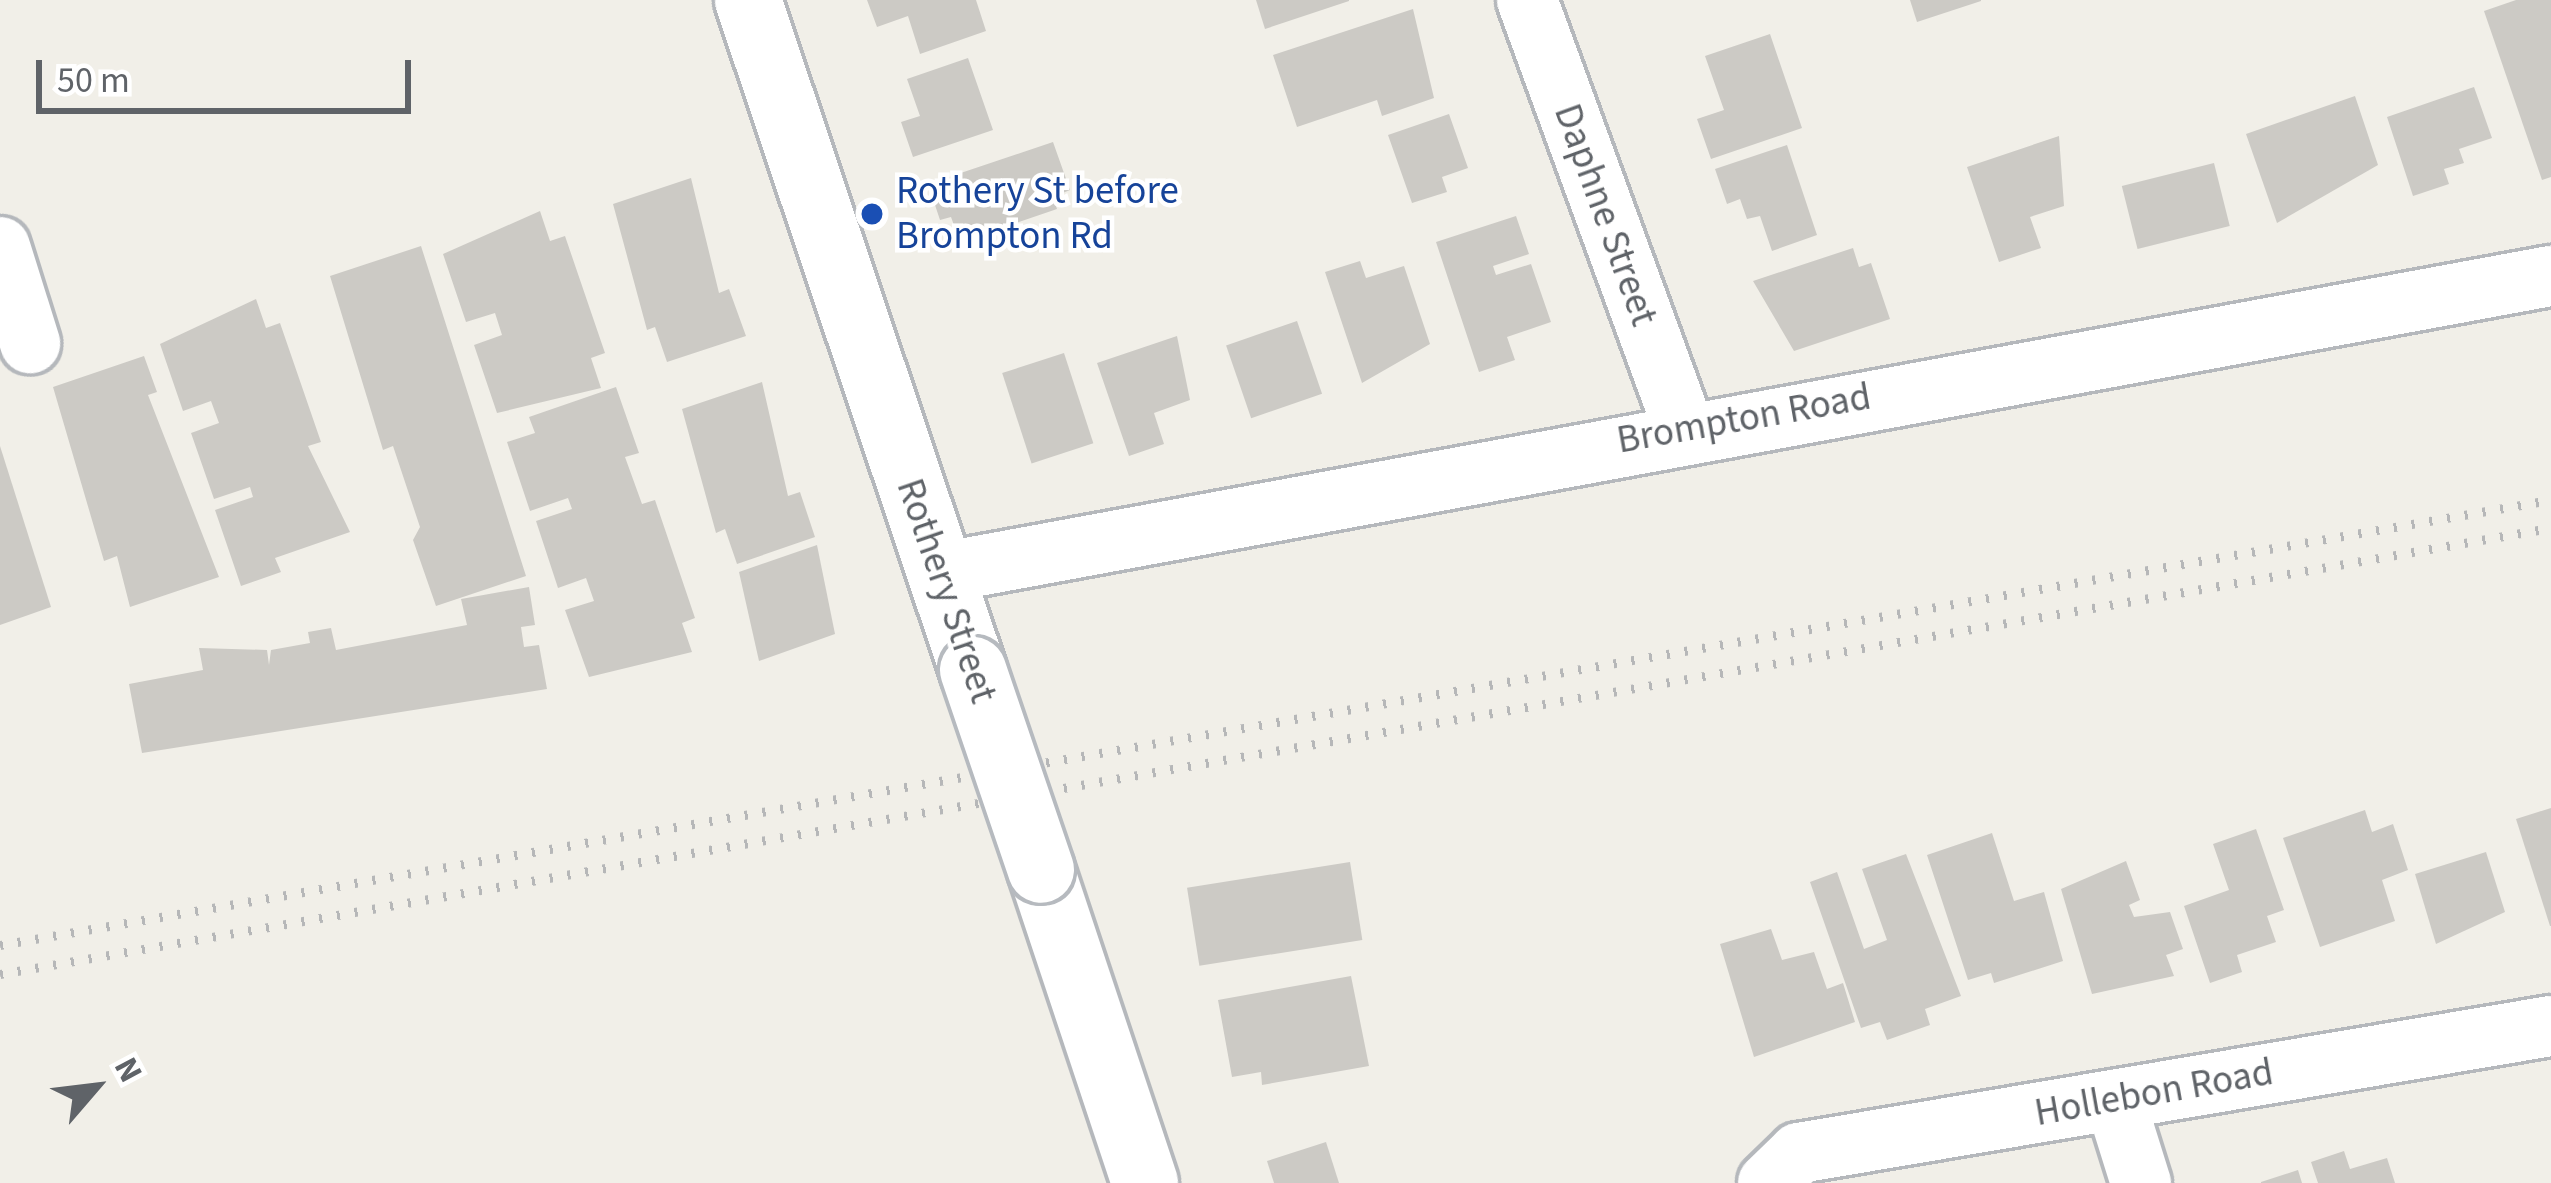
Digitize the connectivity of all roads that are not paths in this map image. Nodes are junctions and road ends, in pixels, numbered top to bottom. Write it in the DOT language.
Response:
graph roads {
  1 [pos="748,0"];
  2 [pos="1527,0"];
  3 [pos="0,247"];
  4 [pos="2551,276"];
  5 [pos="30,343"];
  6 [pos="1684,430"];
  7 [pos="940,573"];
  8 [pos="2551,1026"];
  9 [pos="2115,1100"];
  10 [pos="1140,1182"];
  11 [pos="1768,1183"];
  12 [pos="2141,1183"];
  1 -- 7 [label="main road, Rothery Street"];
  2 -- 6 [label="street, Daphne Street"];
  3 -- 5 [label="street"];
  4 -- 6 [label="street, Brompton Road"];
  6 -- 7 [label="street, Brompton Road"];
  7 -- 10 [label="main road, Rothery Street, bridge"];
  8 -- 9 [label="street, Hollebon Road"];
  9 -- 11 [label="street, Hollebon Road"];
  9 -- 12 [label="street"];
}
